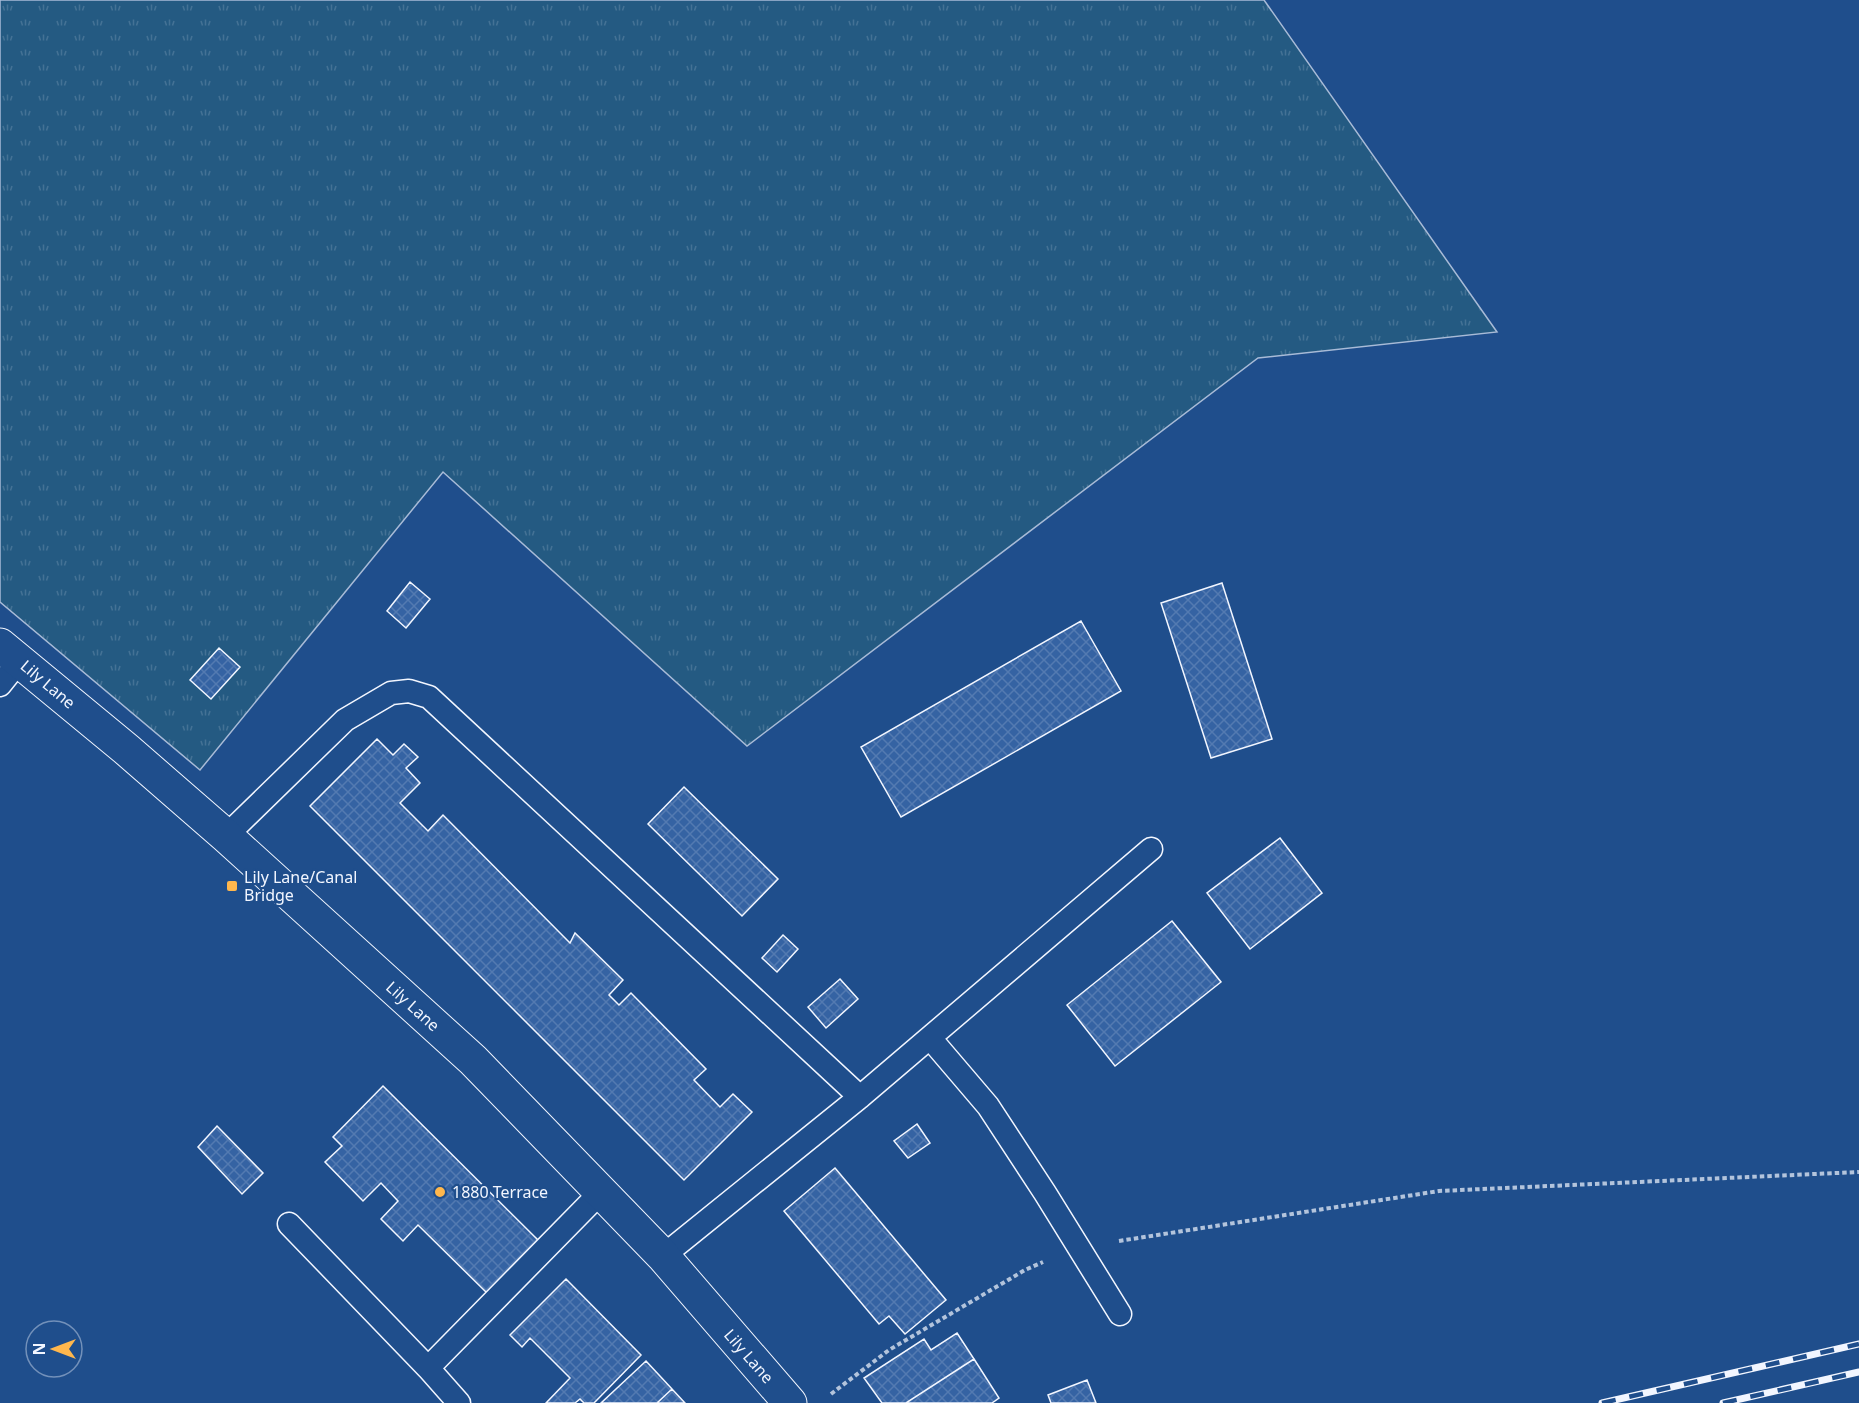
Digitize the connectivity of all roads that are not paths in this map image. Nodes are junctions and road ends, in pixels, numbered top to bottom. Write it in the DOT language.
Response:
graph roads {
  1 [pos="6,663"];
  2 [pos="226,836"];
  3 [pos="1151,849"];
  4 [pos="930,1038"];
  5 [pos="860,1097"];
  6 [pos="601,1192"];
  7 [pos="289,1224"];
  8 [pos="663,1257"];
  9 [pos="1120,1314"];
  10 [pos="428,1368"];
  11 [pos="459,1403"];
  12 [pos="790,1403"];
  1 -- 2 [label="main road, Lily Lane"];
  2 -- 5 [label="lane"];
  2 -- 6 [label="main road, Lily Lane"];
  3 -- 4 [label="lane"];
  4 -- 5 [label="lane"];
  4 -- 9 [label="lane"];
  5 -- 8 [label="lane"];
  6 -- 8 [label="main road, Lily Lane"];
  6 -- 10 [label="lane"];
  7 -- 10 [label="lane"];
  8 -- 12 [label="main road, Lily Lane"];
  10 -- 11 [label="lane"];
}
